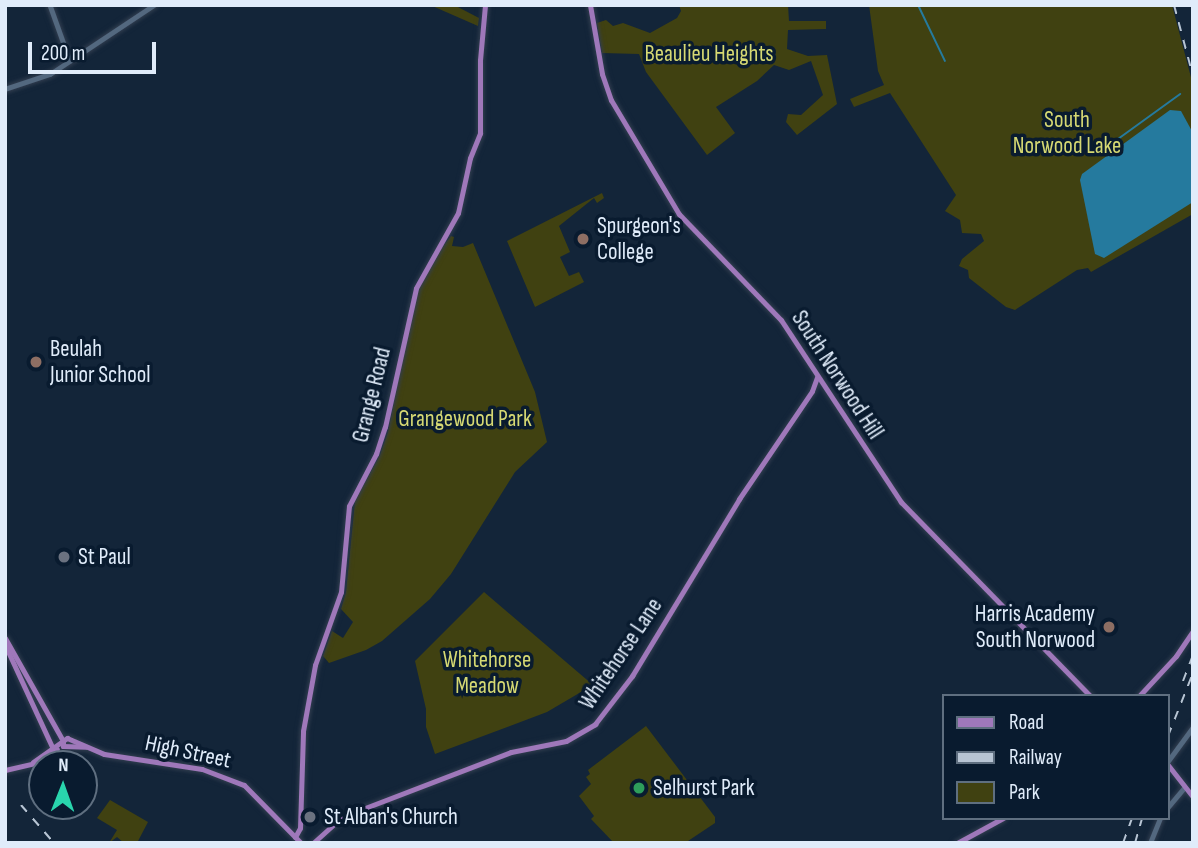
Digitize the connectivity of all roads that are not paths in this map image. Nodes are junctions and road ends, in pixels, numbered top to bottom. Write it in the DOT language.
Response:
graph roads {
  1 [pos="50,5"];
  2 [pos="154,5"];
  3 [pos="485,5"];
  4 [pos="590,5"];
  5 [pos="70,61"];
  6 [pos="5,89"];
  7 [pos="817,377"];
  8 [pos="813,390"];
  9 [pos="828,393"];
  10 [pos="1193,631"];
  11 [pos="5,638"];
  12 [pos="5,645"];
  13 [pos="1088,694"];
  14 [pos="1141,694"];
  15 [pos="53,723"];
  16 [pos="1193,727"];
  17 [pos="42,728"];
  18 [pos="63,743"];
  19 [pos="53,749"];
  20 [pos="1170,760"];
  21 [pos="1170,766"];
  22 [pos="5,770"];
  23 [pos="1184,788"];
  24 [pos="1193,797"];
  25 [pos="1170,805"];
  26 [pos="999,820"];
  27 [pos="1159,820"];
  28 [pos="295,837"];
  29 [pos="301,843"];
  30 [pos="313,843"];
  31 [pos="957,843"];
  32 [pos="1150,843"];
  1 -- 5 [label="street"];
  2 -- 5 [label="street"];
  3 -- 28 [label="main road, Grange Road"];
  4 -- 7 [label="main road, South Norwood Hill"];
  5 -- 6 [label="street"];
  7 -- 8 [label="main road, Whitehorse Lane"];
  7 -- 9 [label="main road, South Norwood Hill"];
  8 -- 9 [label="main road"];
  8 -- 30 [label="main road, Whitehorse Lane"];
  9 -- 13 [label="main road, South Norwood Hill"];
  10 -- 14 [label="main road"];
  11 -- 15 [label="main road"];
  12 -- 17 [label="main road"];
  15 -- 17 [label="main road"];
  15 -- 18 [label="main road"];
  16 -- 20 [label="street"];
  17 -- 19 [label="main road"];
  18 -- 19 [label="main road"];
  18 -- 28 [label="main road, High Street"];
  19 -- 22 [label="main road"];
  21 -- 23 [label="main road"];
  23 -- 24 [label="main road"];
  23 -- 25 [label="street"];
  26 -- 31 [label="main road"];
  27 -- 32 [label="street"];
  28 -- 29 [label="main road, High Street"];
}
